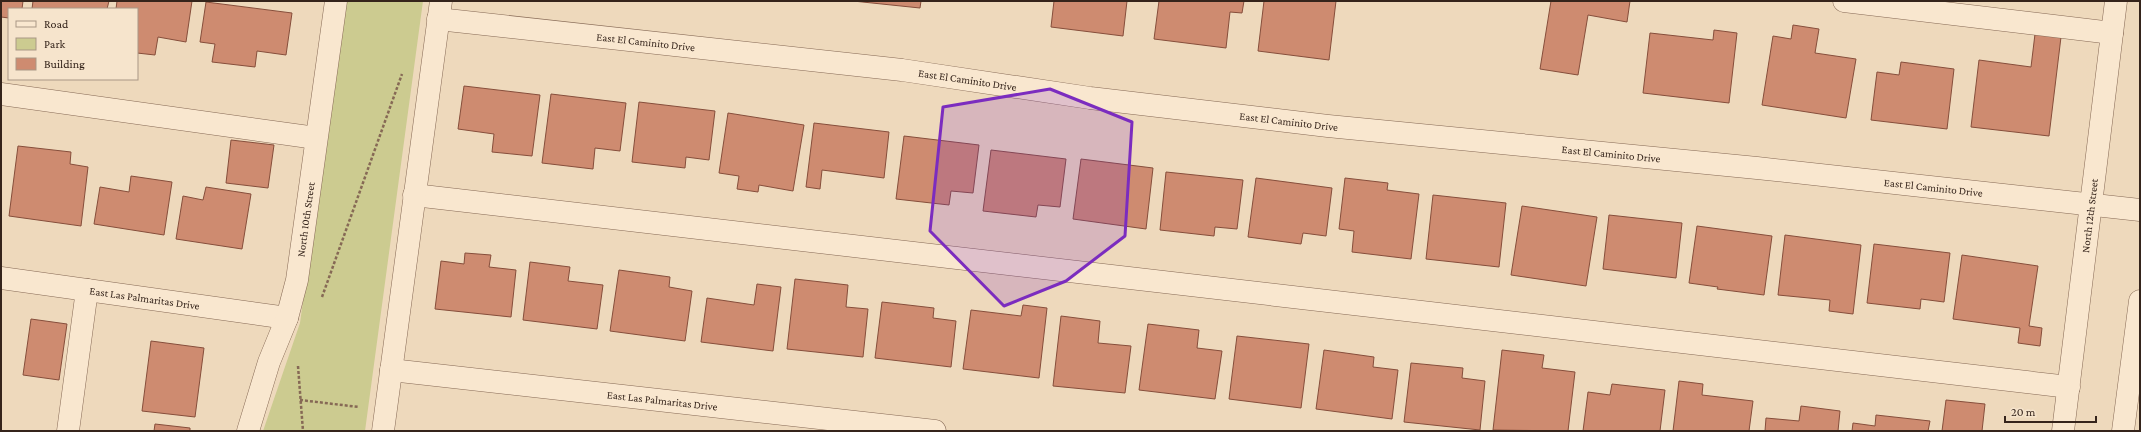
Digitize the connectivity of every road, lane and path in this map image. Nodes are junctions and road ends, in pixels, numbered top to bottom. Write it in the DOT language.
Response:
graph roads {
  1 [pos="336,1"];
  2 [pos="1844,1"];
  3 [pos="2116,1"];
  4 [pos="440,10"];
  5 [pos="2112,33"];
  6 [pos="404,69"];
  7 [pos="1,94"];
  8 [pos="316,138"];
  9 [pos="414,195"];
  10 [pos="2091,205"];
  11 [pos="2140,210"];
  12 [pos="1,278"];
  13 [pos="87,290"];
  14 [pos="2140,301"];
  15 [pos="320,303"];
  16 [pos="287,318"];
  17 [pos="2138,337"];
  18 [pos="298,364"];
  19 [pos="391,370"];
  20 [pos="2069,387"];
  21 [pos="300,400"];
  22 [pos="386,410"];
  23 [pos="68,431"];
  24 [pos="248,431"];
  25 [pos="303,431"];
  26 [pos="383,431"];
  27 [pos="935,431"];
  28 [pos="2063,431"];
  29 [pos="2123,431"];
  1 -- 8 [label="street, North 10th Street"];
  2 -- 5 [label="street"];
  3 -- 5 [label="street, North 12th Street"];
  4 -- 9 [label="street"];
  4 -- 10 [label="street, East El Caminito Drive"];
  5 -- 10 [label="street, North 12th Street"];
  6 -- 15 [label="path"];
  7 -- 8 [label="street"];
  8 -- 16 [label="street, North 10th Street"];
  9 -- 19 [label="street"];
  9 -- 20 [label="street"];
  10 -- 11 [label="street, East El Caminito Drive"];
  10 -- 20 [label="street, North 12th Street"];
  12 -- 13 [label="street, East Las Palmaritas Drive"];
  13 -- 16 [label="street, East Las Palmaritas Drive"];
  13 -- 23 [label="street"];
  14 -- 17 [label="street"];
  16 -- 24 [label="street, North 10th Street"];
  17 -- 29 [label="street"];
  18 -- 21 [label="path"];
  19 -- 22 [label="street"];
  19 -- 27 [label="street, East Las Palmaritas Drive"];
  20 -- 28 [label="street, North 12th Street"];
  21 -- 22 [label="path"];
  21 -- 25 [label="path"];
  22 -- 26 [label="street"];
}
